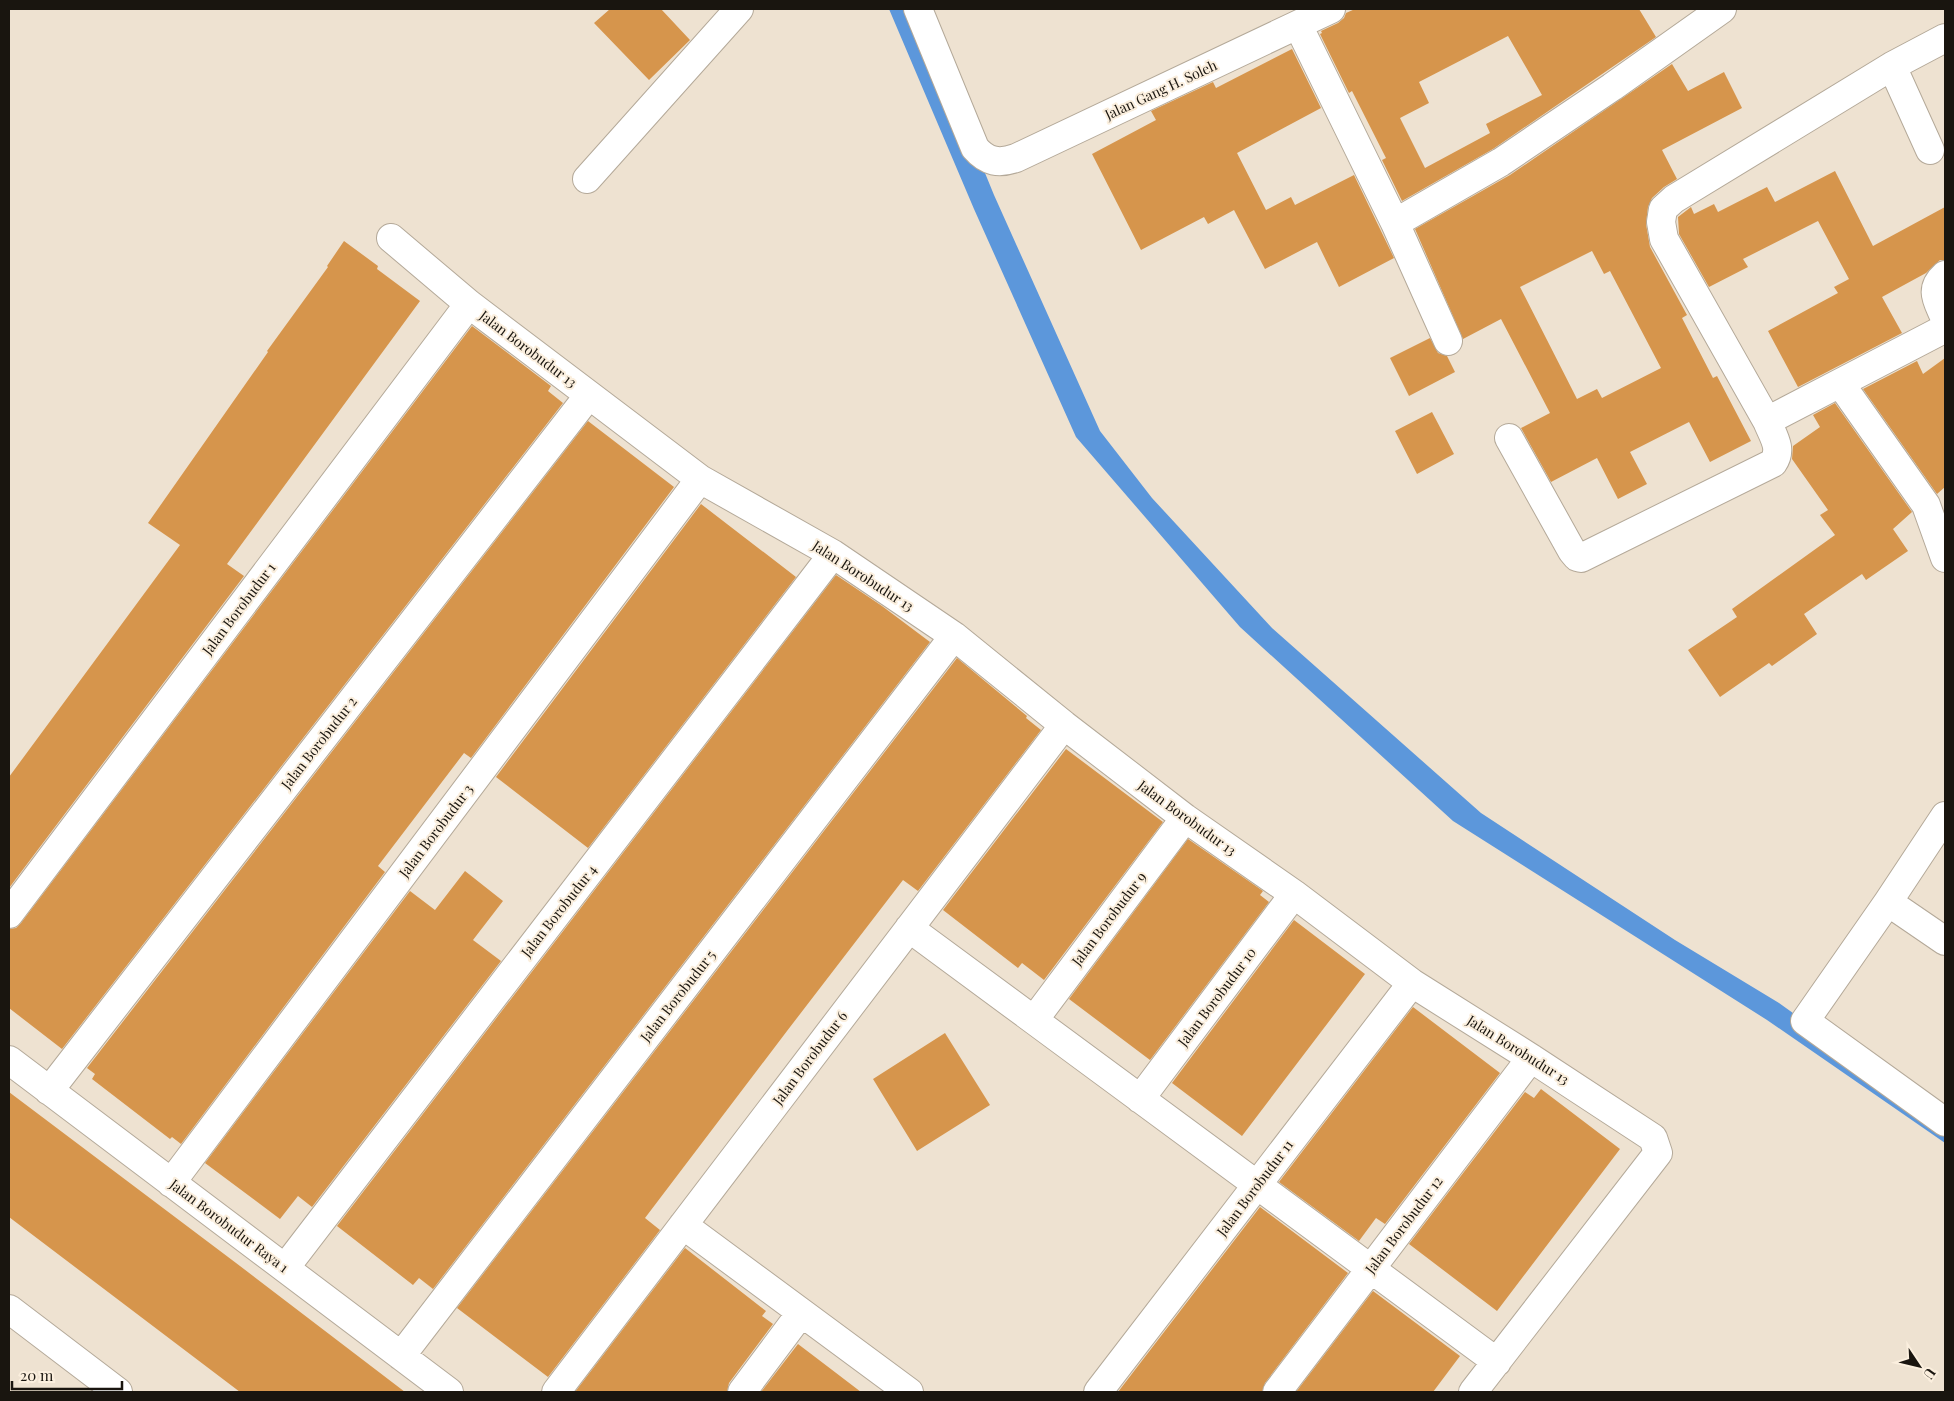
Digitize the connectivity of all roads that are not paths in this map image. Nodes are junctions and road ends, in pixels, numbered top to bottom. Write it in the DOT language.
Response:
graph roads {
  1 [pos="739,9"];
  2 [pos="918,9"];
  3 [pos="1331,9"];
  4 [pos="1722,9"];
  5 [pos="1298,25"];
  6 [pos="1945,38"];
  7 [pos="1892,66"];
  8 [pos="1930,150"];
  9 [pos="587,179"];
  10 [pos="1395,223"];
  11 [pos="390,238"];
  12 [pos="1945,275"];
  13 [pos="469,304"];
  14 [pos="1945,320"];
  15 [pos="1448,341"];
  16 [pos="1840,383"];
  17 [pos="589,395"];
  18 [pos="1767,420"];
  19 [pos="1509,438"];
  20 [pos="700,479"];
  21 [pos="833,554"];
  22 [pos="1945,558"];
  23 [pos="954,636"];
  24 [pos="1064,725"];
  25 [pos="1945,816"];
  26 [pos="1185,818"];
  27 [pos="1294,894"];
  28 [pos="1888,902"];
  29 [pos="9,914"];
  30 [pos="909,928"];
  31 [pos="1945,941"];
  32 [pos="1412,983"];
  33 [pos="1034,1020"];
  34 [pos="1531,1058"];
  35 [pos="9,1060"];
  36 [pos="49,1091"];
  37 [pos="1140,1099"];
  38 [pos="1945,1122"];
  39 [pos="171,1183"];
  40 [pos="1257,1185"];
  41 [pos="683,1225"];
  42 [pos="285,1268"];
  43 [pos="1371,1269"];
  44 [pos="9,1309"];
  45 [pos="801,1312"];
  46 [pos="401,1356"];
  47 [pos="1497,1362"];
  48 [pos="906,1391"];
  49 [pos="118,1392"];
  50 [pos="450,1392"];
  51 [pos="556,1392"];
  52 [pos="742,1392"];
  53 [pos="1098,1392"];
  54 [pos="1277,1392"];
  55 [pos="1473,1392"];
  1 -- 9 [label="street"];
  2 -- 5 [label="street, Jalan Gang H. Soleh"];
  3 -- 5 [label="street, Jalan Gang H. Soleh"];
  4 -- 10 [label="street"];
  5 -- 10 [label="street"];
  6 -- 7 [label="street"];
  7 -- 8 [label="street"];
  7 -- 18 [label="street"];
  10 -- 15 [label="street"];
  11 -- 13 [label="street, Jalan Borobudur 13"];
  12 -- 14 [label="street"];
  13 -- 17 [label="street, Jalan Borobudur 13"];
  13 -- 29 [label="street, Jalan Borobudur 1"];
  14 -- 16 [label="street"];
  16 -- 18 [label="street"];
  16 -- 22 [label="street"];
  17 -- 20 [label="street, Jalan Borobudur 13"];
  17 -- 36 [label="street, Jalan Borobudur 2"];
  18 -- 19 [label="street"];
  20 -- 21 [label="street, Jalan Borobudur 13"];
  20 -- 39 [label="street, Jalan Borobudur 3"];
  21 -- 23 [label="street, Jalan Borobudur 13"];
  21 -- 42 [label="street, Jalan Borobudur 4"];
  23 -- 24 [label="street, Jalan Borobudur 13"];
  23 -- 46 [label="street, Jalan Borobudur 5"];
  24 -- 26 [label="street, Jalan Borobudur 13"];
  24 -- 30 [label="street, Jalan Borobudur 6"];
  25 -- 28 [label="street"];
  26 -- 27 [label="street, Jalan Borobudur 13"];
  26 -- 33 [label="street, Jalan Borobudur 9"];
  27 -- 32 [label="street, Jalan Borobudur 13"];
  27 -- 37 [label="street, Jalan Borobudur 10"];
  28 -- 31 [label="street"];
  28 -- 38 [label="street"];
  30 -- 33 [label="street"];
  30 -- 41 [label="street, Jalan Borobudur 6"];
  32 -- 34 [label="street, Jalan Borobudur 13"];
  32 -- 40 [label="street, Jalan Borobudur 11"];
  33 -- 37 [label="street"];
  34 -- 43 [label="street, Jalan Borobudur 12"];
  34 -- 47 [label="street, Jalan Borobudur 13"];
  35 -- 36 [label="street, Jalan Borobudur Raya 1"];
  36 -- 39 [label="street, Jalan Borobudur Raya 1"];
  37 -- 40 [label="street"];
  39 -- 42 [label="street, Jalan Borobudur Raya 1"];
  40 -- 43 [label="street"];
  40 -- 53 [label="street, Jalan Borobudur 11"];
  41 -- 45 [label="street"];
  41 -- 51 [label="street, Jalan Borobudur 6"];
  42 -- 46 [label="street, Jalan Borobudur Raya 1"];
  43 -- 47 [label="street"];
  43 -- 54 [label="street, Jalan Borobudur 12"];
  44 -- 49 [label="street"];
  45 -- 48 [label="street"];
  45 -- 52 [label="street"];
  46 -- 50 [label="street, Jalan Borobudur Raya 1"];
  47 -- 55 [label="street, Jalan Borobudur 13"];
}
